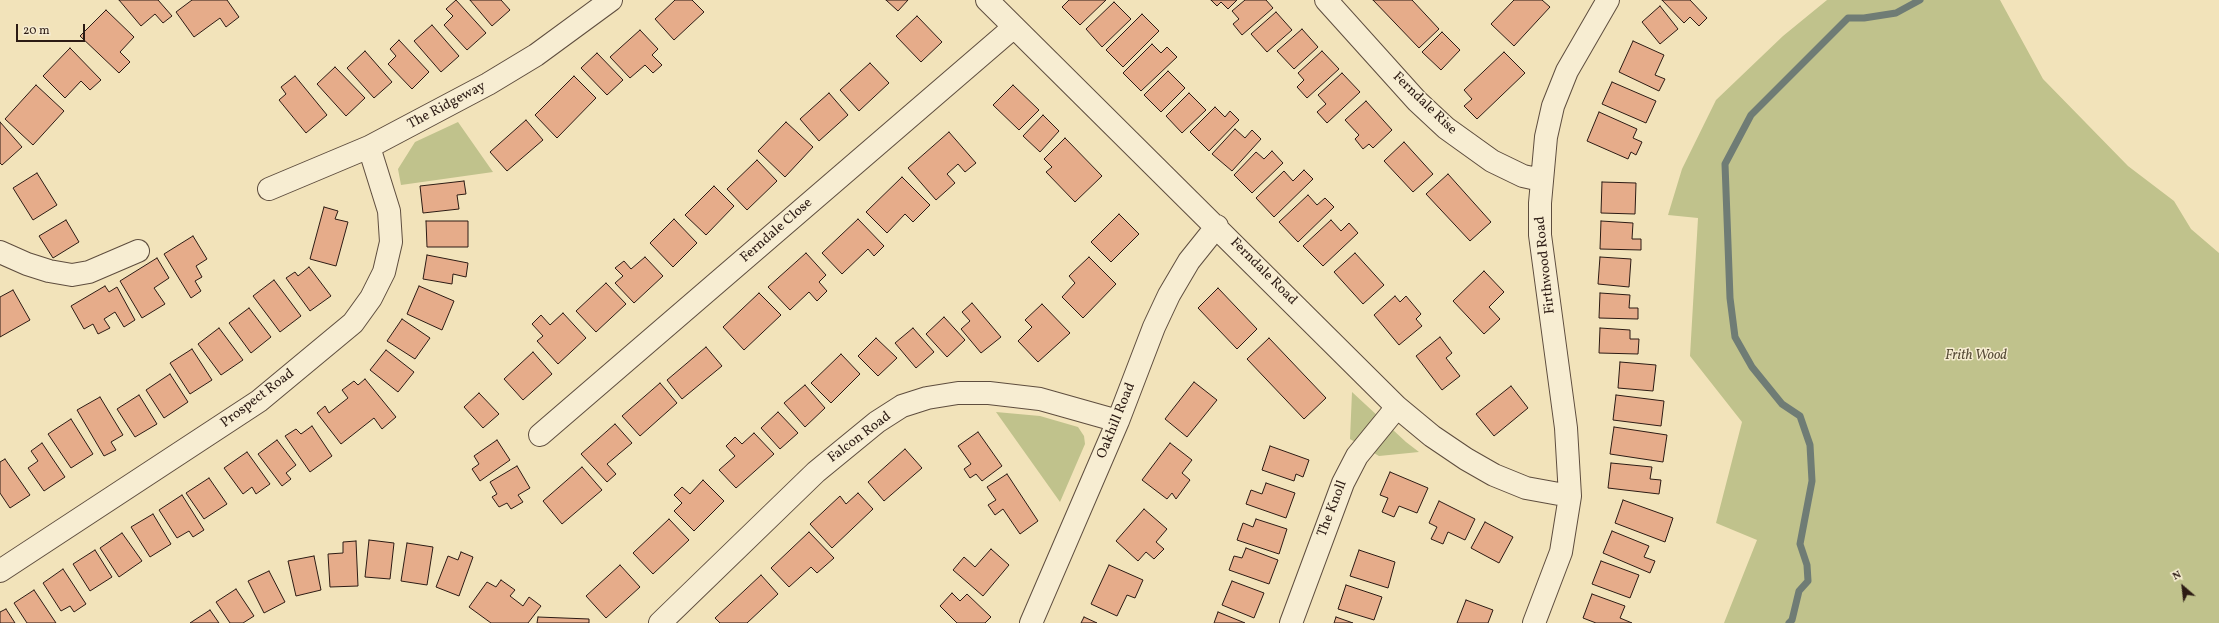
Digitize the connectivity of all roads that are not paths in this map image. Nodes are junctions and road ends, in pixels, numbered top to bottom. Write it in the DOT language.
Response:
graph roads {
  1 [pos="611,0"];
  2 [pos="987,0"];
  3 [pos="1326,0"];
  4 [pos="1608,0"];
  5 [pos="1014,27"];
  6 [pos="369,147"];
  7 [pos="1542,180"];
  8 [pos="269,189"];
  9 [pos="1217,226"];
  10 [pos="138,251"];
  11 [pos="0,252"];
  12 [pos="1397,407"];
  13 [pos="1118,421"];
  14 [pos="540,435"];
  15 [pos="1570,496"];
  16 [pos="0,571"];
  17 [pos="660,623"];
  18 [pos="1031,623"];
  19 [pos="1291,623"];
  20 [pos="1534,623"];
  1 -- 6 [label="street, The Ridgeway"];
  2 -- 5 [label="street, Ferndale Road"];
  3 -- 7 [label="street, Ferndale Rise"];
  4 -- 7 [label="street, Firthwood Road"];
  5 -- 9 [label="street, Ferndale Road"];
  5 -- 14 [label="street, Ferndale Close"];
  6 -- 8 [label="street, The Ridgeway"];
  6 -- 16 [label="street, Prospect Road"];
  7 -- 15 [label="street, Firthwood Road"];
  9 -- 12 [label="street, Ferndale Road"];
  9 -- 13 [label="street, Oakhill Road"];
  10 -- 11 [label="street"];
  12 -- 15 [label="street, Ferndale Road"];
  12 -- 19 [label="street, The Knoll"];
  13 -- 17 [label="street, Falcon Road"];
  13 -- 18 [label="street, Oakhill Road"];
  15 -- 20 [label="street, Firthwood Road"];
}
